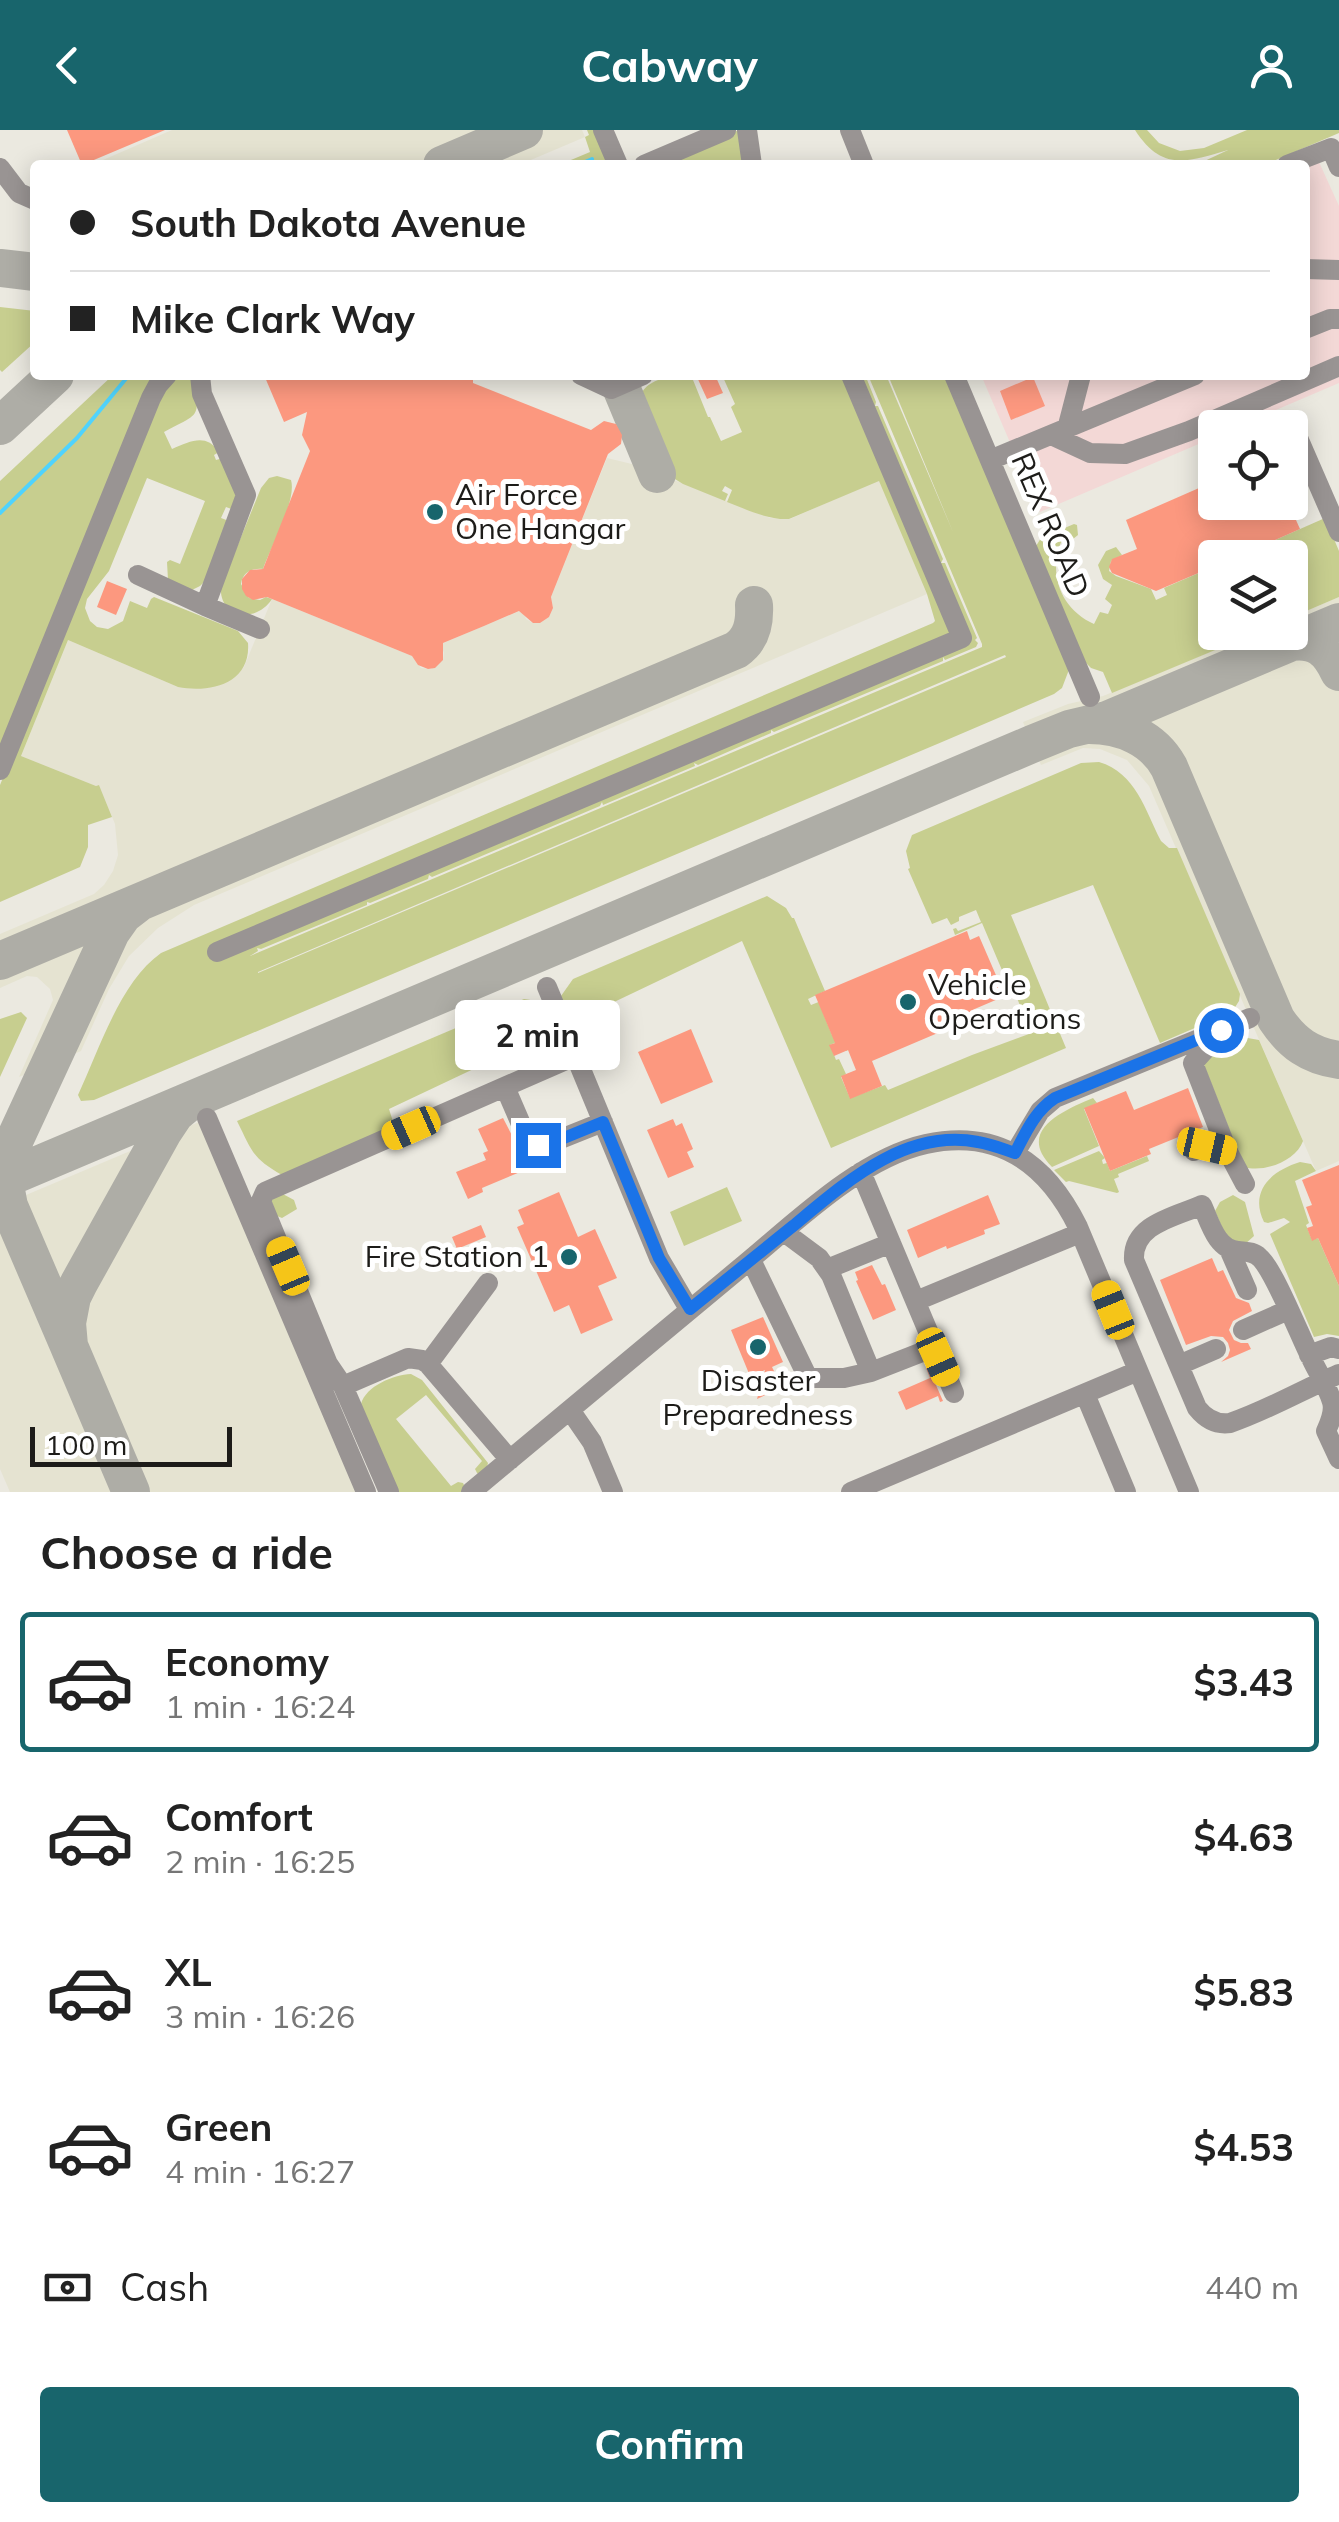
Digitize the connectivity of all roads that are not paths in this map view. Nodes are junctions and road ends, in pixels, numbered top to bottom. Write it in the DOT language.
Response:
graph roads {
  1 [pos="603,130"];
  2 [pos="726,130"];
  3 [pos="747,130"];
  4 [pos="850,130"];
  5 [pos="616,160"];
  6 [pos="656,160"];
  7 [pos="751,160"];
  8 [pos="862,160"];
  9 [pos="1300,160"];
  10 [pos="1339,167"];
  11 [pos="0,168"];
  12 [pos="30,198"];
  13 [pos="1310,269"];
  14 [pos="1339,270"];
  15 [pos="1336,315"];
  16 [pos="1310,327"];
  17 [pos="1339,366"];
  18 [pos="1310,379"];
  19 [pos="162,380"];
  20 [pos="201,380"];
  21 [pos="592,380"];
  22 [pos="632,380"];
  23 [pos="853,380"];
  24 [pos="956,380"];
  25 [pos="1079,380"];
  26 [pos="1183,380"];
  27 [pos="1307,380"];
  28 [pos="1059,432"];
  29 [pos="990,460"];
  30 [pos="1308,461"];
  31 [pos="1339,532"];
  32 [pos="138,575"];
  33 [pos="204,606"];
  34 [pos="260,629"];
  35 [pos="1090,698"];
  36 [pos="0,770"];
  37 [pos="217,952"];
  38 [pos="547,987"];
  39 [pos="1250,1018"];
  40 [pos="1221,1030"];
  41 [pos="575,1056"];
  42 [pos="505,1087"];
  43 [pos="207,1118"];
  44 [pos="603,1122"];
  45 [pos="1227,1150"];
  46 [pos="1194,1151"];
  47 [pos="1015,1153"];
  48 [pos="861,1172"];
  49 [pos="1244,1184"];
  50 [pos="265,1192"];
  51 [pos="243,1202"];
  52 [pos="784,1232"];
  53 [pos="1080,1233"];
  54 [pos="891,1242"];
  55 [pos="1229,1249"];
  56 [pos="751,1260"];
  57 [pos="827,1269"];
  58 [pos="488,1283"];
  59 [pos="1247,1290"];
  60 [pos="916,1301"];
  61 [pos="690,1309"];
  62 [pos="1288,1310"];
  63 [pos="1243,1330"];
  64 [pos="935,1347"];
  65 [pos="1216,1349"];
  66 [pos="1339,1350"];
  67 [pos="1309,1355"];
  68 [pos="428,1364"];
  69 [pos="1179,1365"];
  70 [pos="1138,1371"];
  71 [pos="871,1372"];
  72 [pos="1331,1378"];
  73 [pos="343,1386"];
  74 [pos="954,1394"];
  75 [pos="1085,1394"];
  76 [pos="570,1410"];
  77 [pos="1339,1458"];
  78 [pos="510,1460"];
  79 [pos="366,1492"];
  80 [pos="388,1492"];
  81 [pos="471,1492"];
  82 [pos="613,1492"];
  83 [pos="851,1492"];
  84 [pos="1126,1492"];
  85 [pos="1189,1492"];
  1 -- 5 [label="street"];
  2 -- 6 [label="street"];
  3 -- 7 [label="street"];
  4 -- 8 [label="street"];
  9 -- 10 [label="street"];
  11 -- 12 [label="street"];
  13 -- 14 [label="street"];
  15 -- 16 [label="street"];
  17 -- 18 [label="street"];
  19 -- 36 [label="street"];
  20 -- 33 [label="street"];
  21 -- 22 [label="street"];
  23 -- 37 [label="street"];
  24 -- 29 [label="street, REX ROAD"];
  25 -- 28 [label="street"];
  26 -- 28 [label="street"];
  27 -- 28 [label="street"];
  28 -- 29 [label="street"];
  29 -- 35 [label="street, REX ROAD"];
  30 -- 31 [label="street"];
  32 -- 33 [label="street"];
  33 -- 34 [label="street"];
  38 -- 41 [label="street"];
  39 -- 40 [label="street"];
  40 -- 45 [label="street"];
  40 -- 47 [label="street"];
  41 -- 42 [label="street"];
  41 -- 44 [label="street"];
  42 -- 44 [label="street"];
  42 -- 50 [label="street"];
  43 -- 51 [label="street"];
  44 -- 61 [label="street"];
  45 -- 46 [label="street"];
  45 -- 49 [label="street"];
  47 -- 48 [label="street"];
  47 -- 53 [label="street"];
  48 -- 52 [label="street"];
  48 -- 54 [label="street"];
  50 -- 51 [label="street"];
  50 -- 73 [label="street"];
  51 -- 79 [label="street"];
  52 -- 56 [label="street"];
  52 -- 57 [label="street"];
  53 -- 60 [label="street"];
  53 -- 70 [label="street"];
  54 -- 57 [label="street"];
  54 -- 60 [label="street"];
  55 -- 59 [label="street"];
  55 -- 62 [label="street"];
  55 -- 69 [label="street"];
  56 -- 61 [label="street"];
  56 -- 71 [label="street"];
  57 -- 71 [label="street"];
  58 -- 68 [label="street"];
  60 -- 64 [label="street"];
  61 -- 76 [label="street"];
  62 -- 63 [label="street"];
  62 -- 67 [label="street"];
  64 -- 71 [label="street"];
  64 -- 74 [label="street"];
  65 -- 69 [label="street"];
  66 -- 67 [label="street"];
  67 -- 72 [label="street"];
  68 -- 73 [label="street"];
  68 -- 78 [label="street"];
  69 -- 72 [label="street"];
  70 -- 75 [label="street"];
  70 -- 85 [label="street"];
  72 -- 77 [label="street"];
  73 -- 80 [label="street"];
  75 -- 83 [label="street"];
  75 -- 84 [label="street"];
  76 -- 78 [label="street"];
  76 -- 82 [label="street"];
  78 -- 81 [label="street"];
}
